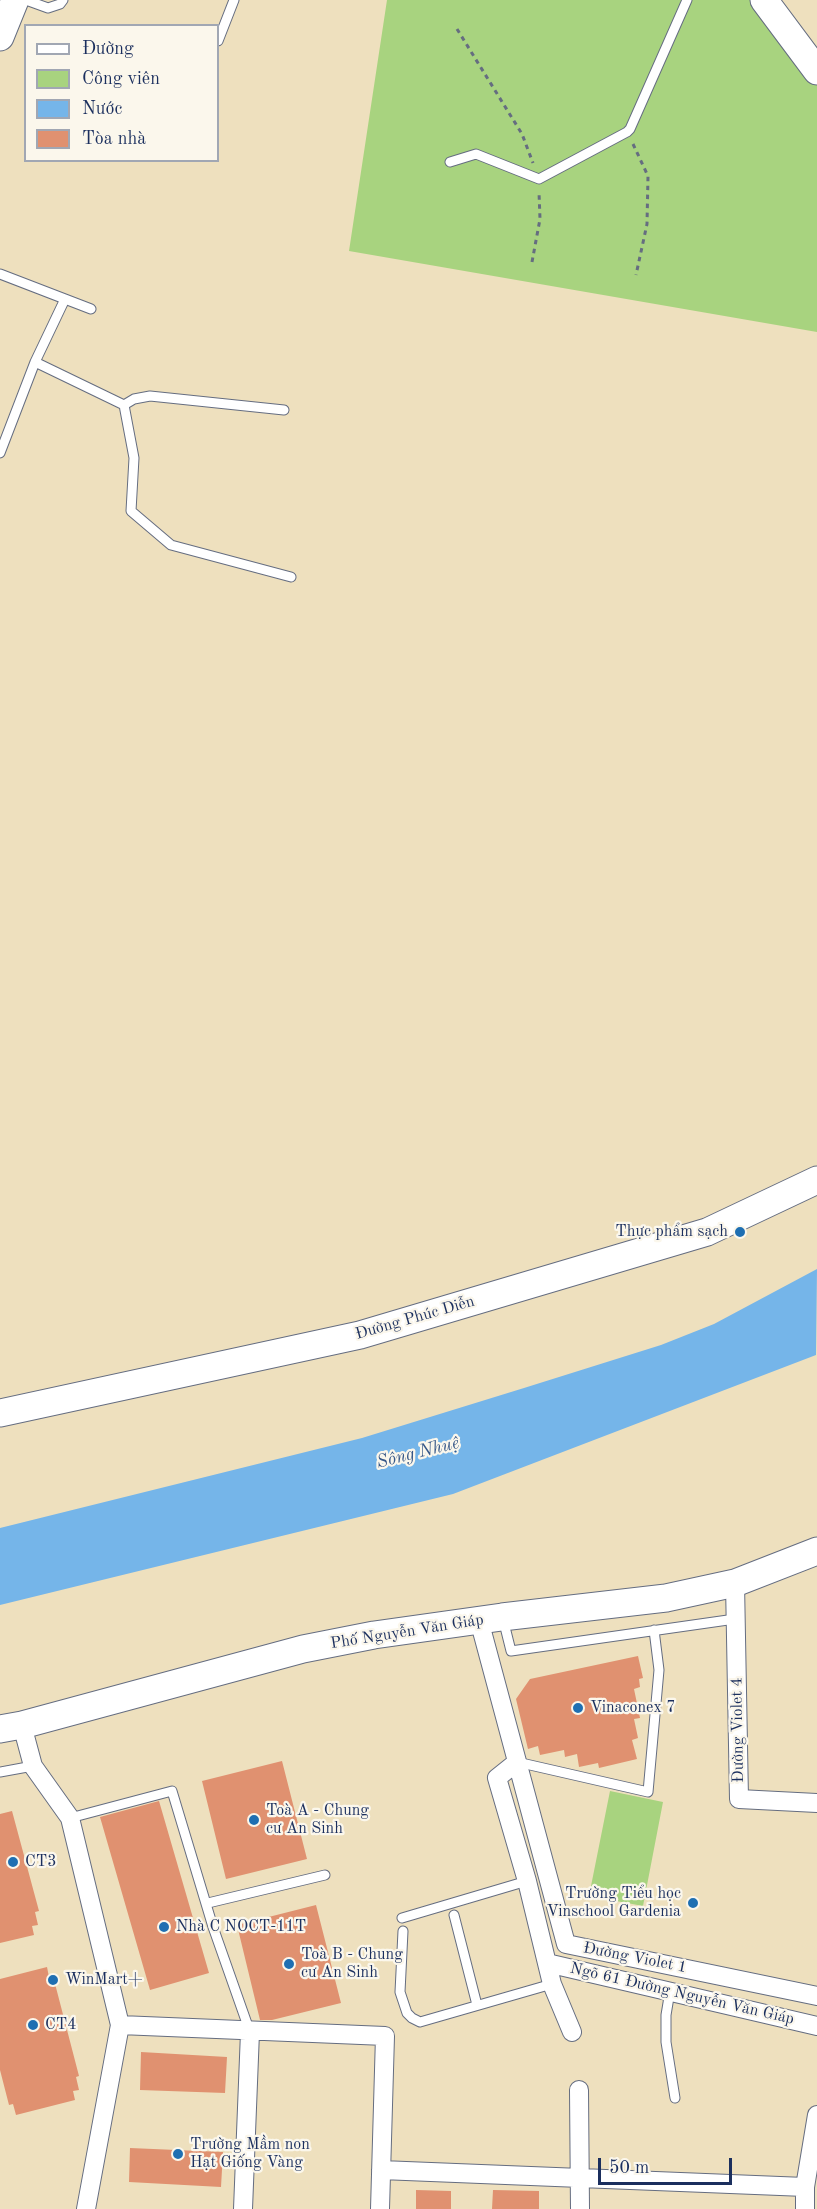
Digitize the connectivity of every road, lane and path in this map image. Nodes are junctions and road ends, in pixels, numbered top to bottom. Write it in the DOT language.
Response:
graph roads {
  1 [pos="15,0"];
  2 [pos="26,0"];
  3 [pos="63,0"];
  4 [pos="234,0"];
  5 [pos="687,0"];
  6 [pos="764,0"];
  7 [pos="457,29"];
  8 [pos="0,37"];
  9 [pos="219,38"];
  10 [pos="814,62"];
  11 [pos="627,132"];
  12 [pos="450,162"];
  13 [pos="540,179"];
  14 [pos="532,262"];
  15 [pos="0,274"];
  16 [pos="636,275"];
  17 [pos="65,299"];
  18 [pos="92,309"];
  19 [pos="35,362"];
  20 [pos="124,405"];
  21 [pos="284,410"];
  22 [pos="0,453"];
  23 [pos="291,577"];
  24 [pos="817,1180"];
  25 [pos="0,1413"];
  26 [pos="817,1551"];
  27 [pos="735,1583"];
  28 [pos="491,1618"];
  29 [pos="735,1619"];
  30 [pos="654,1630"];
  31 [pos="500,1655"];
  32 [pos="11,1727"];
  33 [pos="517,1762"];
  34 [pos="33,1766"];
  35 [pos="0,1772"];
  36 [pos="817,1803"];
  37 [pos="70,1818"];
  38 [pos="326,1875"];
  39 [pos="526,1881"];
  40 [pos="208,1903"];
  41 [pos="454,1915"];
  42 [pos="402,1918"];
  43 [pos="403,1930"];
  44 [pos="547,1963"];
  45 [pos="552,1984"];
  46 [pos="670,1991"];
  47 [pos="817,1996"];
  48 [pos="477,2005"];
  49 [pos="120,2025"];
  50 [pos="817,2026"];
  51 [pos="250,2032"];
  52 [pos="572,2032"];
  53 [pos="579,2090"];
  54 [pos="675,2098"];
  55 [pos="817,2115"];
  56 [pos="381,2170"];
  57 [pos="581,2177"];
  58 [pos="805,2187"];
  59 [pos="86,2209"];
  60 [pos="243,2209"];
  61 [pos="380,2209"];
  62 [pos="580,2209"];
  63 [pos="805,2209"];
  1 -- 8 [label="street"];
  2 -- 3 [label="lane"];
  4 -- 9 [label="lane"];
  5 -- 11 [label="lane"];
  6 -- 10 [label="street"];
  7 -- 13 [label="path"];
  11 -- 13 [label="lane"];
  11 -- 16 [label="path"];
  12 -- 13 [label="lane"];
  13 -- 14 [label="path"];
  15 -- 17 [label="lane"];
  17 -- 18 [label="lane"];
  17 -- 19 [label="lane"];
  19 -- 20 [label="lane"];
  19 -- 22 [label="lane"];
  20 -- 21 [label="lane"];
  20 -- 23 [label="lane"];
  24 -- 25 [label="street, Đường Phúc Diễn"];
  26 -- 27 [label="street, Phố Nguyễn Văn Giáp"];
  27 -- 28 [label="street, Phố Nguyễn Văn Giáp"];
  27 -- 29 [label="street, Đường Violet 4"];
  28 -- 31 [label="street"];
  28 -- 32 [label="street, Phố Nguyễn Văn Giáp"];
  29 -- 30 [label="lane"];
  29 -- 36 [label="street, Đường Violet 4"];
  30 -- 31 [label="lane"];
  30 -- 33 [label="lane"];
  31 -- 33 [label="street"];
  32 -- 34 [label="street"];
  33 -- 39 [label="street, Ngõ 61 Đường Nguyễn Văn Giáp"];
  33 -- 47 [label="street, Đường Violet 1"];
  34 -- 35 [label="lane"];
  34 -- 37 [label="street"];
  37 -- 40 [label="lane"];
  37 -- 49 [label="street"];
  38 -- 40 [label="lane"];
  39 -- 42 [label="lane"];
  39 -- 44 [label="street, Ngõ 61 Đường Nguyễn Văn Giáp"];
  40 -- 51 [label="lane"];
  41 -- 48 [label="lane"];
  43 -- 48 [label="lane"];
  44 -- 45 [label="street, Ngõ 61 Đường Nguyễn Văn Giáp"];
  44 -- 46 [label="street, Ngõ 61 Đường Nguyễn Văn Giáp"];
  45 -- 48 [label="lane"];
  45 -- 52 [label="street, Ngõ 61 Đường Nguyễn Văn Giáp"];
  46 -- 50 [label="street, Ngõ 61 Đường Nguyễn Văn Giáp"];
  46 -- 54 [label="lane"];
  49 -- 51 [label="street"];
  49 -- 59 [label="street"];
  51 -- 56 [label="street"];
  51 -- 60 [label="street"];
  53 -- 57 [label="street"];
  55 -- 58 [label="street"];
  56 -- 57 [label="street"];
  56 -- 61 [label="street"];
  57 -- 58 [label="street"];
  57 -- 62 [label="street"];
  58 -- 63 [label="street"];
}
